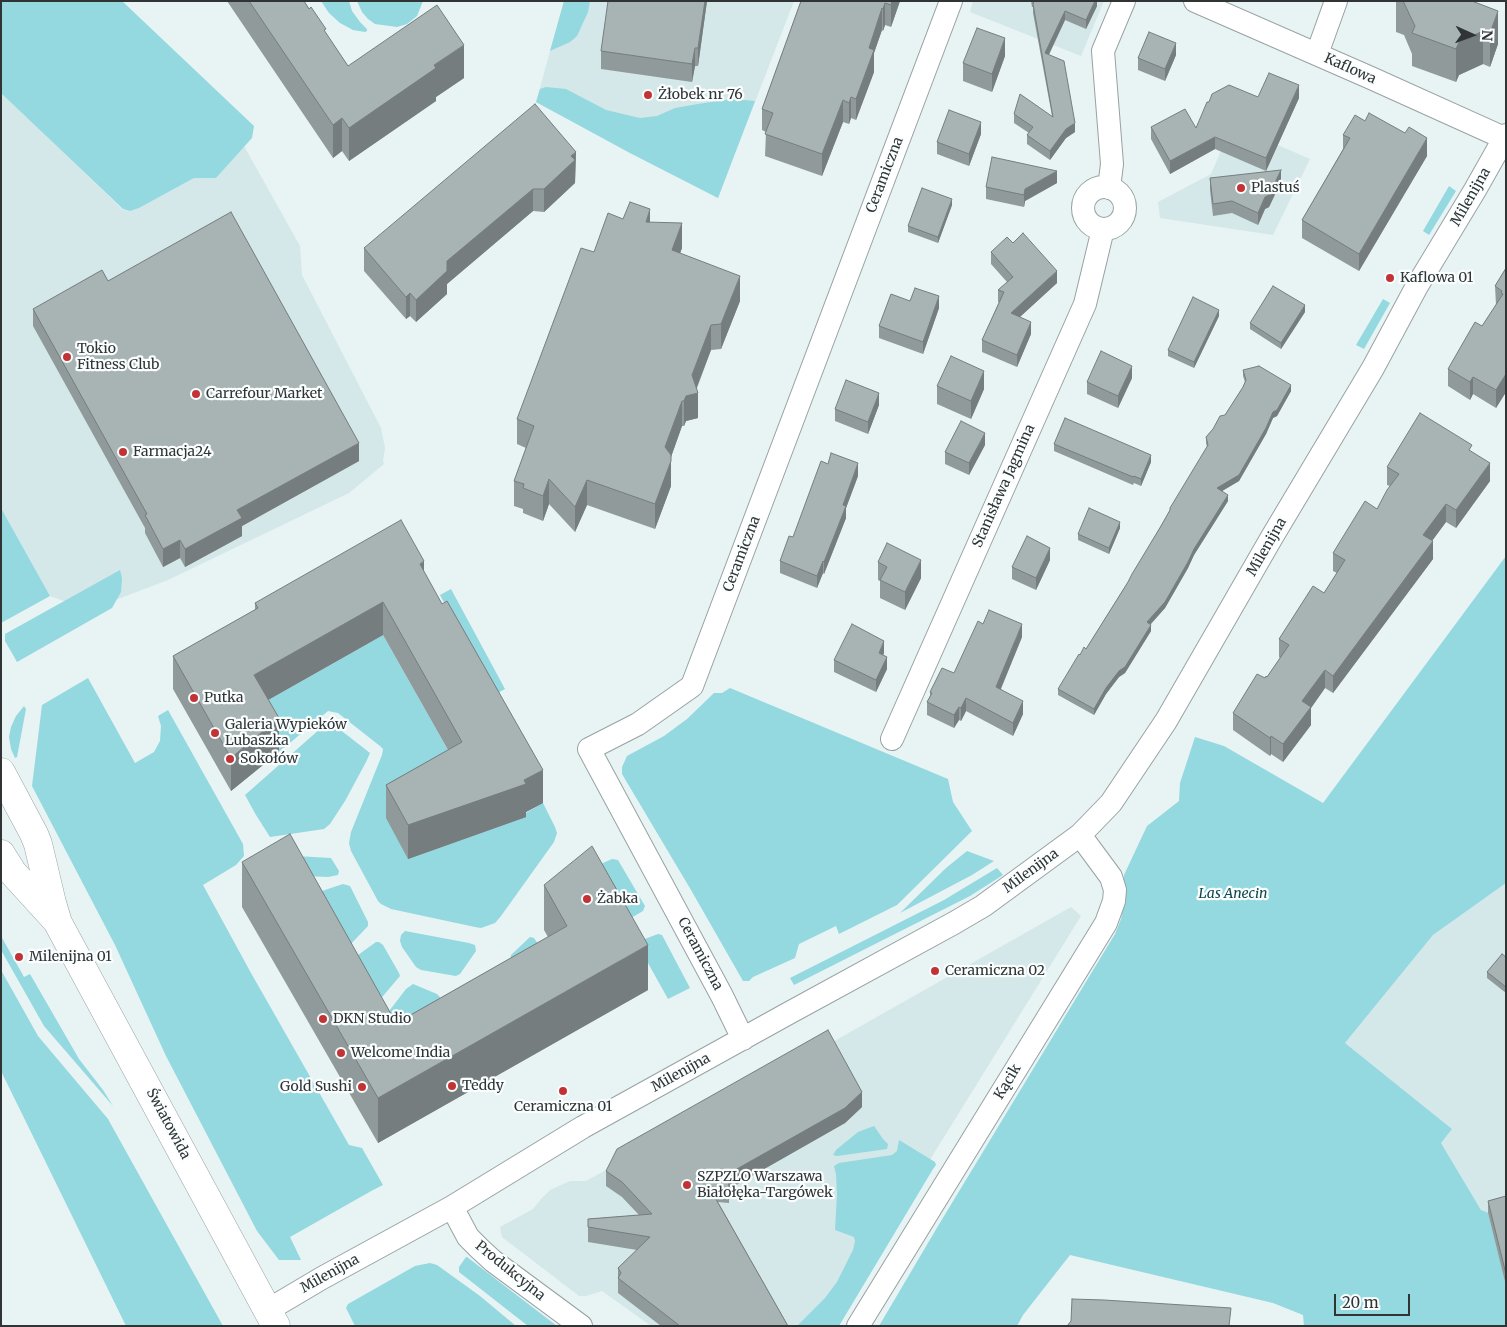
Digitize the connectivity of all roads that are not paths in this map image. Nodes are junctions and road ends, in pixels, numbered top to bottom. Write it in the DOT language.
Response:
graph roads {
  1 [pos="951,1"];
  2 [pos="1124,1"];
  3 [pos="1195,1"];
  4 [pos="1336,1"];
  5 [pos="1317,54"];
  6 [pos="1505,137"];
  7 [pos="892,739"];
  8 [pos="1,772"];
  9 [pos="1080,835"];
  10 [pos="1,854"];
  11 [pos="58,923"];
  12 [pos="743,1039"];
  13 [pos="452,1207"];
  14 [pos="272,1318"];
  15 [pos="581,1326"];
  16 [pos="858,1326"];
  1 -- 12 [label="street, Ceramiczna"];
  2 -- 7 [label="street, Stanisława Jagmina"];
  3 -- 5 [label="street, Kaflowa"];
  4 -- 5 [label="street"];
  5 -- 6 [label="street, Kaflowa"];
  6 -- 9 [label="street, Milenijna"];
  8 -- 11 [label="street, Światowida"];
  9 -- 12 [label="street, Milenijna"];
  9 -- 16 [label="street, Kącik"];
  10 -- 11 [label="street, Światowida"];
  11 -- 14 [label="street, Światowida"];
  12 -- 13 [label="street, Milenijna"];
  13 -- 14 [label="street, Milenijna"];
  13 -- 15 [label="street, Produkcyjna"];
}
